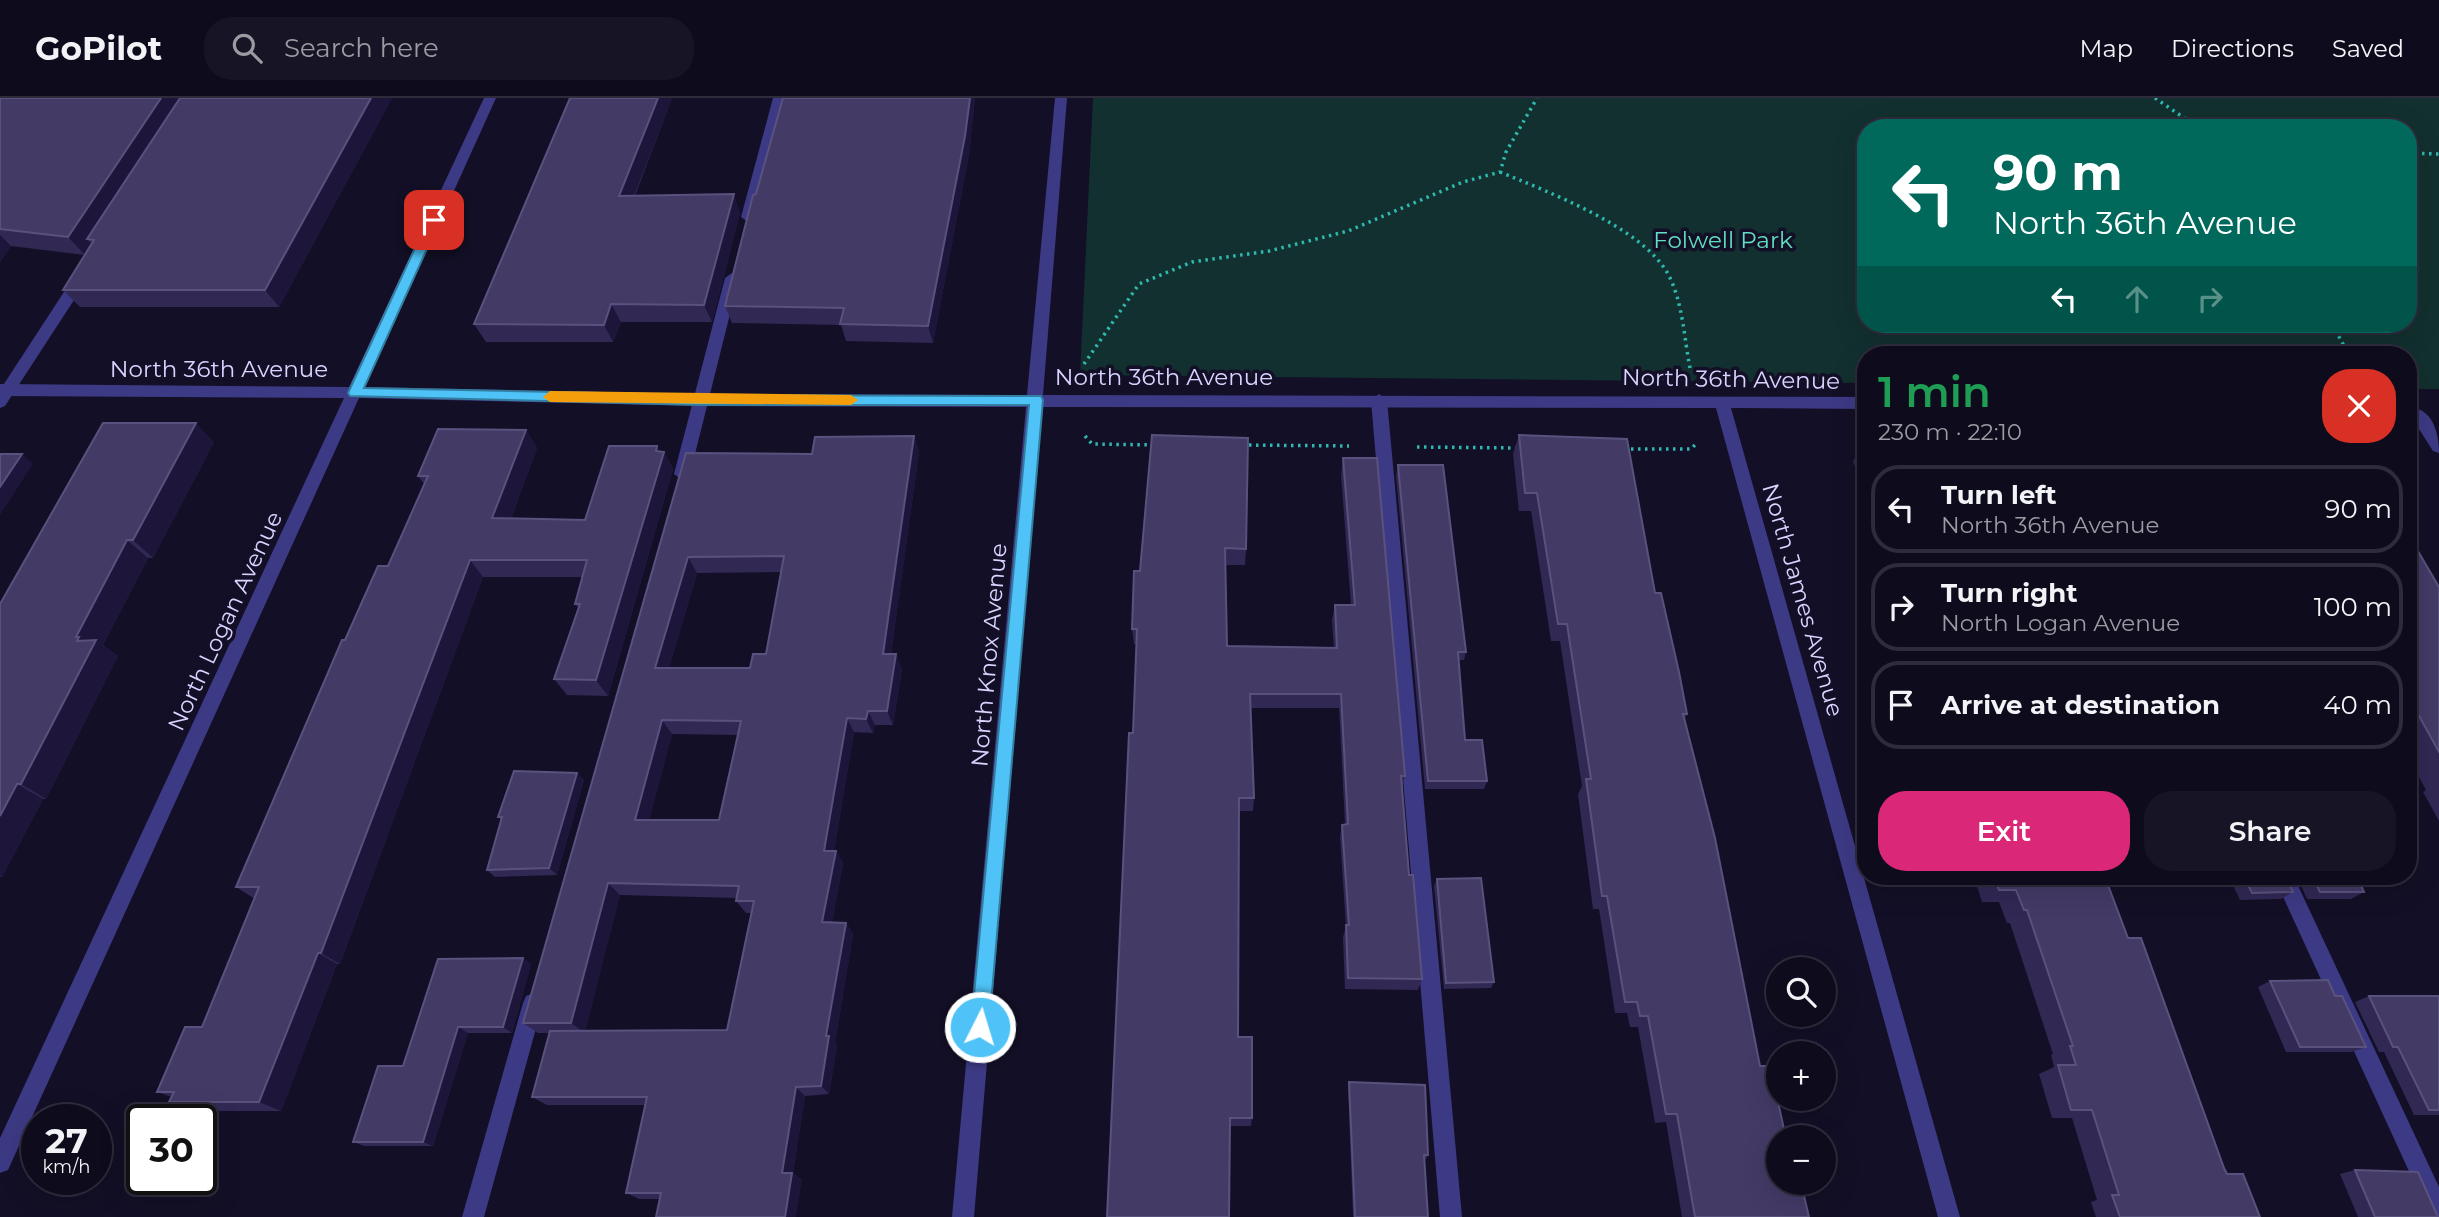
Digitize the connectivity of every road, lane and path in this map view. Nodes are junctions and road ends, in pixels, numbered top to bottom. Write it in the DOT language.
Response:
graph roads {
  1 [pos="490,98"];
  2 [pos="779,98"];
  3 [pos="1061,98"];
  4 [pos="1537,98"];
  5 [pos="2155,98"];
  6 [pos="2186,119"];
  7 [pos="2417,153"];
  8 [pos="2439,154"];
  9 [pos="1500,172"];
  10 [pos="744,231"];
  11 [pos="737,258"];
  12 [pos="91,261"];
  13 [pos="1084,364"];
  14 [pos="355,393"];
  15 [pos="3,394"];
  16 [pos="700,400"];
  17 [pos="1036,400"];
  18 [pos="1379,400"];
  19 [pos="1697,401"];
  20 [pos="1722,402"];
  21 [pos="1857,403"];
  22 [pos="2417,415"];
  23 [pos="2439,415"];
  24 [pos="2417,420"];
  25 [pos="2439,447"];
  26 [pos="677,494"];
  27 [pos="2288,885"];
  28 [pos="537,989"];
  29 [pos="0,1162"];
  30 [pos="2439,1212"];
  31 [pos="472,1217"];
  32 [pos="963,1217"];
  33 [pos="1451,1217"];
  34 [pos="1949,1217"];
  1 -- 14 [label="street, North Logan Avenue"];
  2 -- 10 [label="street"];
  3 -- 17 [label="street, North Knox Avenue"];
  4 -- 9 [label="path"];
  5 -- 6 [label="path"];
  7 -- 8 [label="path"];
  9 -- 13 [label="path"];
  9 -- 19 [label="path"];
  11 -- 16 [label="street"];
  12 -- 15 [label="street"];
  14 -- 15 [label="street, North 36th Avenue"];
  14 -- 16 [label="street, North 36th Avenue"];
  14 -- 29 [label="street, North Logan Avenue"];
  16 -- 17 [label="street, North 36th Avenue"];
  16 -- 26 [label="street"];
  17 -- 18 [label="street, North 36th Avenue"];
  17 -- 32 [label="street, North Knox Avenue"];
  18 -- 19 [label="street, North 36th Avenue"];
  18 -- 33 [label="street"];
  19 -- 20 [label="street, North 36th Avenue"];
  20 -- 21 [label="street, North 36th Avenue"];
  20 -- 34 [label="street, North James Avenue"];
  22 -- 23 [label="street"];
  24 -- 25 [label="street"];
  27 -- 30 [label="street"];
  28 -- 31 [label="street"];
}
